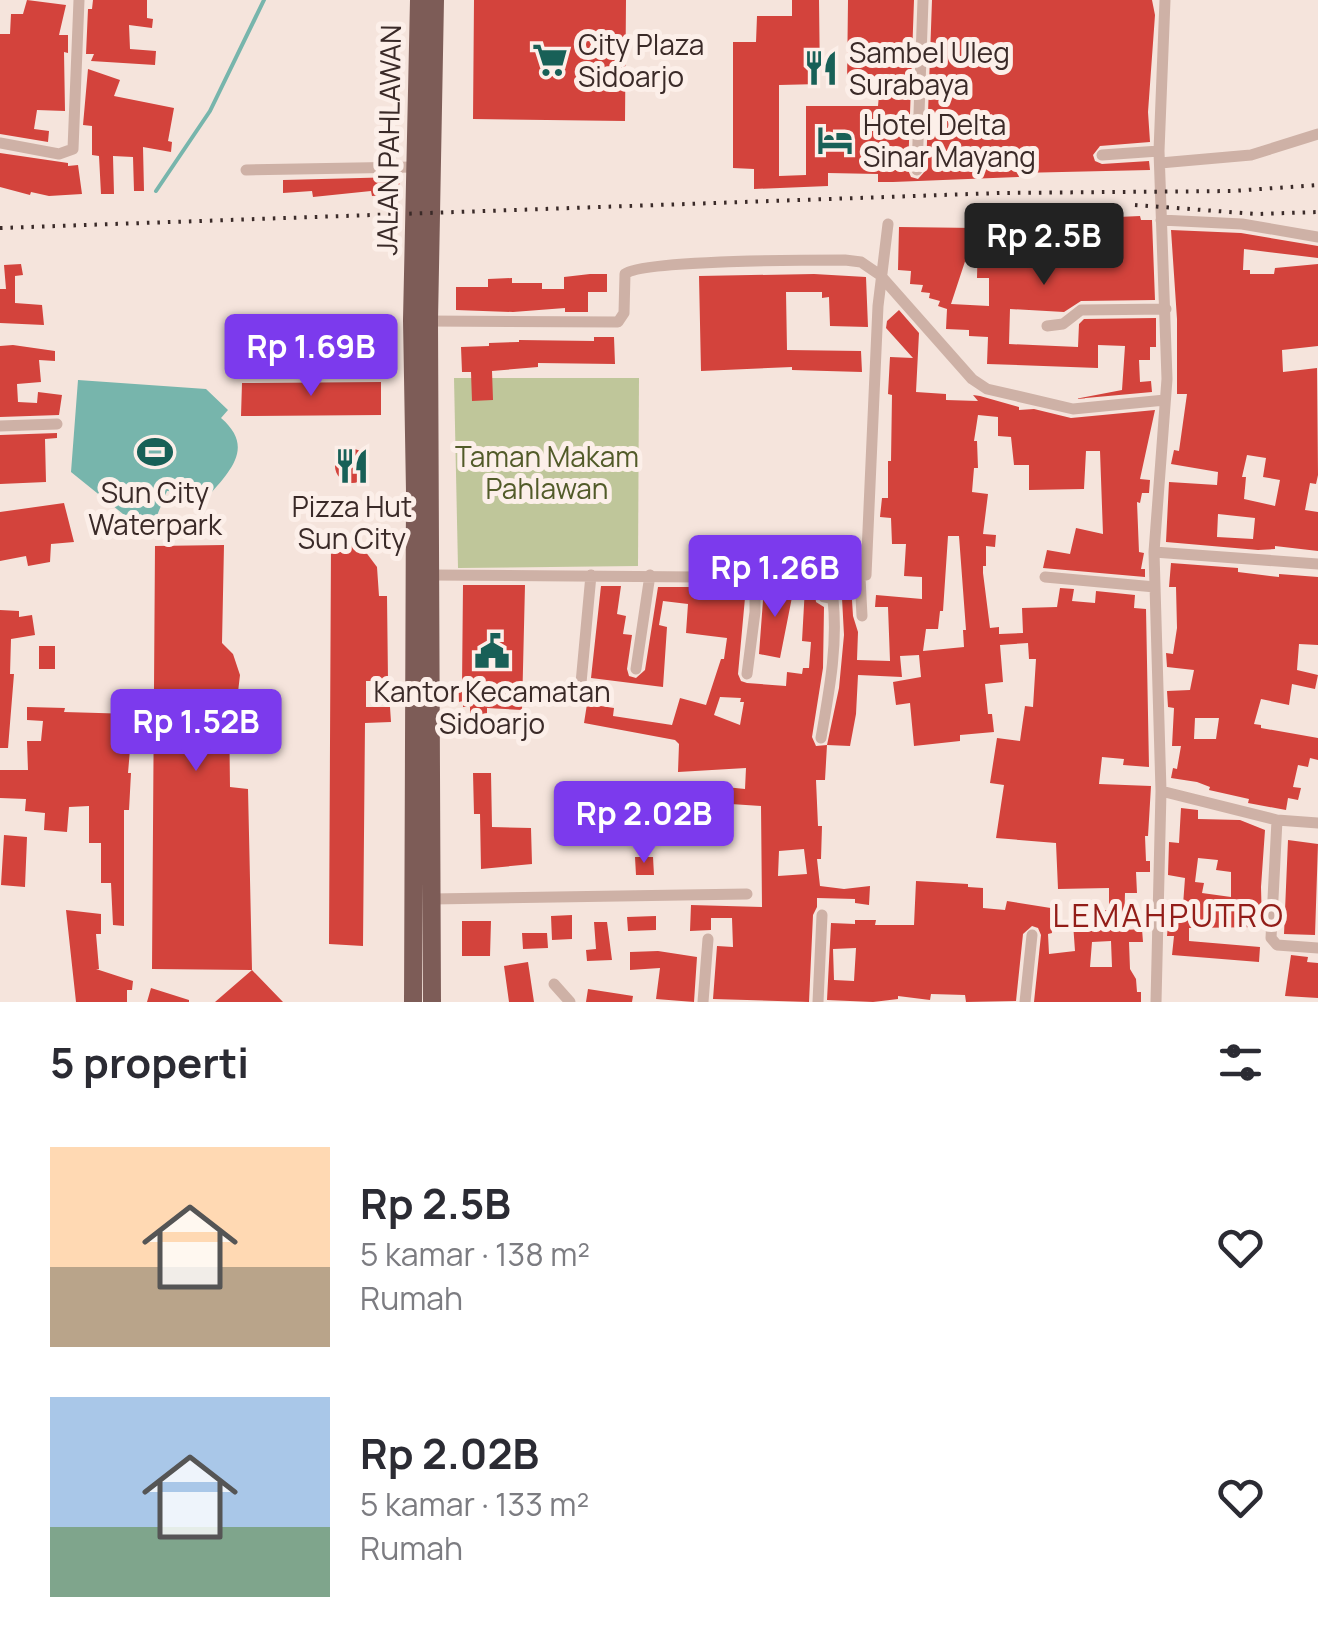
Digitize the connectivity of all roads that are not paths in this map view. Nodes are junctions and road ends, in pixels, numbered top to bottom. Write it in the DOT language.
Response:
graph roads {
  1 [pos="79,0"];
  2 [pos="419,0"];
  3 [pos="435,0"];
  4 [pos="923,0"];
  5 [pos="1164,0"];
  6 [pos="1318,134"];
  7 [pos="0,143"];
  8 [pos="1102,155"];
  9 [pos="1160,157"];
  10 [pos="413,167"];
  11 [pos="246,170"];
  12 [pos="917,170"];
  13 [pos="1161,220"];
  14 [pos="888,224"];
  15 [pos="1318,237"];
  16 [pos="881,266"];
  17 [pos="1166,308"];
  18 [pos="421,321"];
  19 [pos="1047,326"];
  20 [pos="1165,400"];
  21 [pos="57,424"];
  22 [pos="0,426"];
  23 [pos="1154,552"];
  24 [pos="1318,564"];
  25 [pos="591,575"];
  26 [pos="650,575"];
  27 [pos="432,576"];
  28 [pos="863,576"];
  29 [pos="755,578"];
  30 [pos="823,578"];
  31 [pos="1044,578"];
  32 [pos="1155,587"];
  33 [pos="862,616"];
  34 [pos="636,668"];
  35 [pos="747,674"];
  36 [pos="581,684"];
  37 [pos="821,738"];
  38 [pos="1161,791"];
  39 [pos="1277,820"];
  40 [pos="1318,822"];
  41 [pos="748,894"];
  42 [pos="432,898"];
  43 [pos="822,915"];
  44 [pos="1032,935"];
  45 [pos="708,939"];
  46 [pos="1318,948"];
  47 [pos="410,956"];
  48 [pos="432,957"];
  49 [pos="554,984"];
  50 [pos="422,993"];
  51 [pos="570,1002"];
  52 [pos="703,1002"];
  53 [pos="818,1002"];
  54 [pos="1025,1002"];
  55 [pos="1156,1002"];
  1 -- 7 [label="street"];
  2 -- 10 [label="main road, JALAN PAHLAWAN"];
  3 -- 18 [label="main road, JALAN PAHLAWAN"];
  4 -- 12 [label="street"];
  5 -- 9 [label="street"];
  6 -- 9 [label="street"];
  8 -- 9 [label="street"];
  9 -- 13 [label="street"];
  10 -- 11 [label="street"];
  10 -- 18 [label="main road, JALAN PAHLAWAN"];
  13 -- 15 [label="street"];
  13 -- 17 [label="street"];
  14 -- 16 [label="street"];
  16 -- 18 [label="street"];
  16 -- 20 [label="street"];
  16 -- 28 [label="street"];
  17 -- 19 [label="street"];
  17 -- 20 [label="street"];
  18 -- 27 [label="main road, JALAN PAHLAWAN"];
  18 -- 47 [label="main road, JALAN PAHLAWAN"];
  20 -- 23 [label="street"];
  21 -- 22 [label="street"];
  23 -- 24 [label="street"];
  23 -- 32 [label="street"];
  25 -- 26 [label="street"];
  25 -- 27 [label="street"];
  25 -- 36 [label="street"];
  26 -- 29 [label="street"];
  26 -- 34 [label="street"];
  27 -- 42 [label="main road, JALAN PAHLAWAN"];
  28 -- 30 [label="street"];
  28 -- 33 [label="street"];
  29 -- 30 [label="street"];
  29 -- 35 [label="street"];
  30 -- 37 [label="street"];
  31 -- 32 [label="street"];
  32 -- 38 [label="street"];
  38 -- 39 [label="street"];
  38 -- 55 [label="street"];
  39 -- 40 [label="street"];
  39 -- 46 [label="street"];
  41 -- 42 [label="street"];
  42 -- 48 [label="main road, JALAN PAHLAWAN"];
  43 -- 53 [label="street"];
  44 -- 54 [label="street"];
  45 -- 52 [label="street"];
  47 -- 48 [label="main road"];
  47 -- 50 [label="main road, JALAN PAHLAWAN"];
  48 -- 50 [label="main road, JALAN PAHLAWAN"];
  49 -- 51 [label="street"];
}
